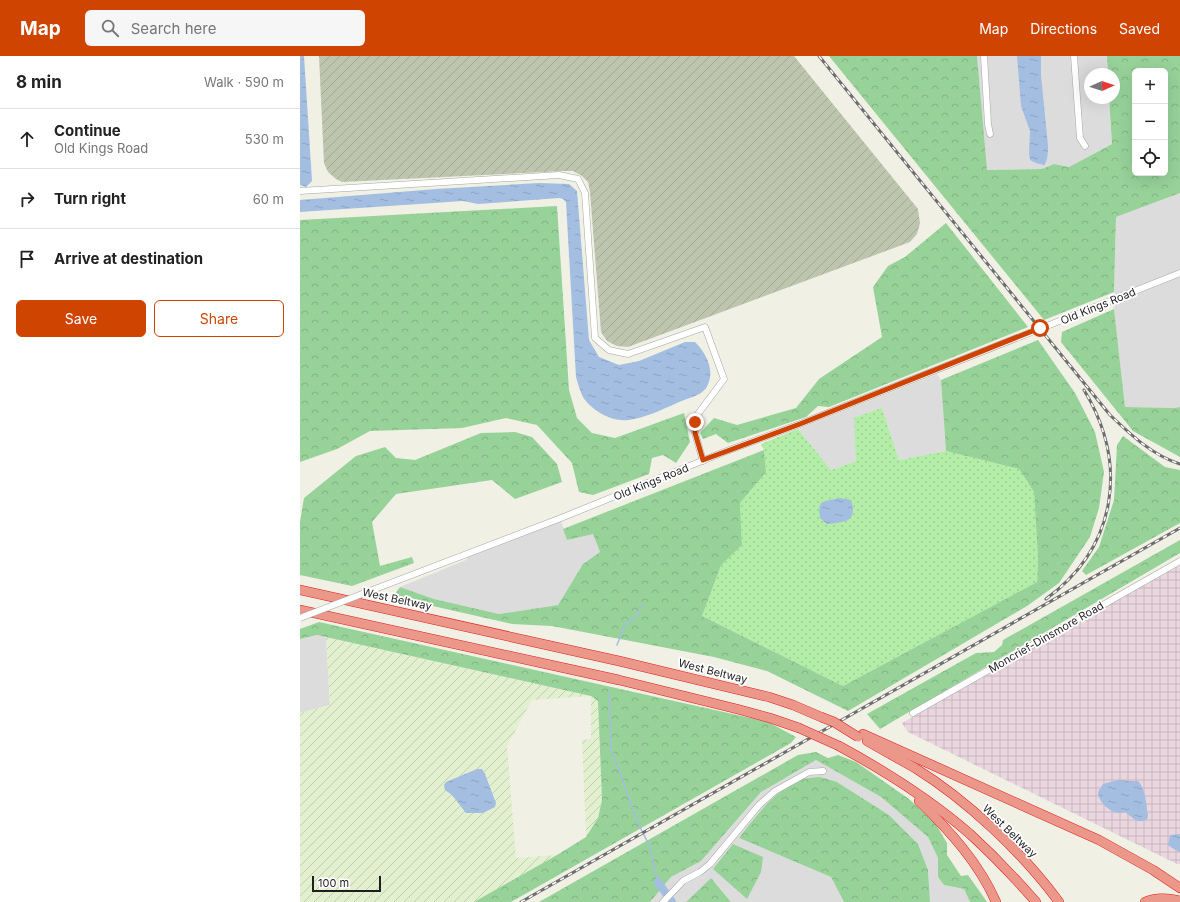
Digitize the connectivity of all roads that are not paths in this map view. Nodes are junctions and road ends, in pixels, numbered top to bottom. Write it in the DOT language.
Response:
graph roads {
  1 [pos="984,56"];
  2 [pos="1074,56"];
  3 [pos="990,134"];
  4 [pos="1084,146"];
  5 [pos="300,192"];
  6 [pos="1180,273"];
  7 [pos="703,460"];
  8 [pos="1180,562"];
  9 [pos="300,590"];
  10 [pos="300,610"];
  11 [pos="300,618"];
  12 [pos="913,713"];
  13 [pos="861,735"];
  14 [pos="823,771"];
  15 [pos="900,783"];
  16 [pos="1180,888"];
  17 [pos="1180,901"];
  18 [pos="663,902"];
  19 [pos="996,902"];
  20 [pos="1036,902"];
  21 [pos="1059,902"];
  22 [pos="1145,902"];
  1 -- 3 [label="street"];
  2 -- 4 [label="street"];
  5 -- 7 [label="street"];
  6 -- 7 [label="street, Old Kings Road"];
  7 -- 11 [label="street, Old Kings Road, bridge"];
  8 -- 12 [label="street, Moncrief-Dinsmore Road"];
  9 -- 13 [label="highway, West Beltway, bridge"];
  10 -- 15 [label="highway, bridge"];
  13 -- 16 [label="highway"];
  13 -- 21 [label="highway, West Beltway"];
  14 -- 18 [label="street"];
  15 -- 19 [label="highway"];
  15 -- 20 [label="highway"];
  17 -- 22 [label="highway"];
}
